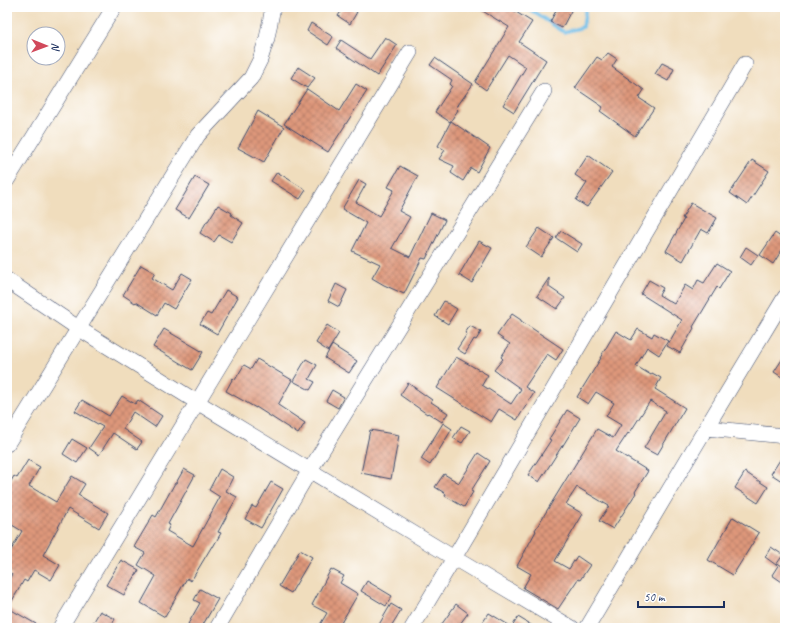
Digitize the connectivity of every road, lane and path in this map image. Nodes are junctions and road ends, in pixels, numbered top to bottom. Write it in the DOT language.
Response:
graph roads {
  1 [pos="114,7"];
  2 [pos="273,7"];
  3 [pos="410,52"];
  4 [pos="745,64"];
  5 [pos="544,91"];
  6 [pos="7,180"];
  7 [pos="7,280"];
  8 [pos="785,297"];
  9 [pos="78,328"];
  10 [pos="197,402"];
  11 [pos="706,428"];
  12 [pos="785,436"];
  13 [pos="7,444"];
  14 [pos="310,470"];
  15 [pos="454,558"];
  16 [pos="60,628"];
  17 [pos="217,628"];
  18 [pos="412,628"];
  19 [pos="572,628"];
  20 [pos="587,628"];
  1 -- 6 [label="street"];
  2 -- 9 [label="street"];
  3 -- 10 [label="street"];
  4 -- 15 [label="street"];
  5 -- 14 [label="street"];
  7 -- 9 [label="street"];
  8 -- 11 [label="street"];
  9 -- 10 [label="street"];
  9 -- 13 [label="street"];
  10 -- 14 [label="street"];
  10 -- 16 [label="street"];
  11 -- 12 [label="street"];
  11 -- 20 [label="street"];
  14 -- 15 [label="street"];
  14 -- 17 [label="street"];
  15 -- 18 [label="street"];
  15 -- 19 [label="street"];
}
